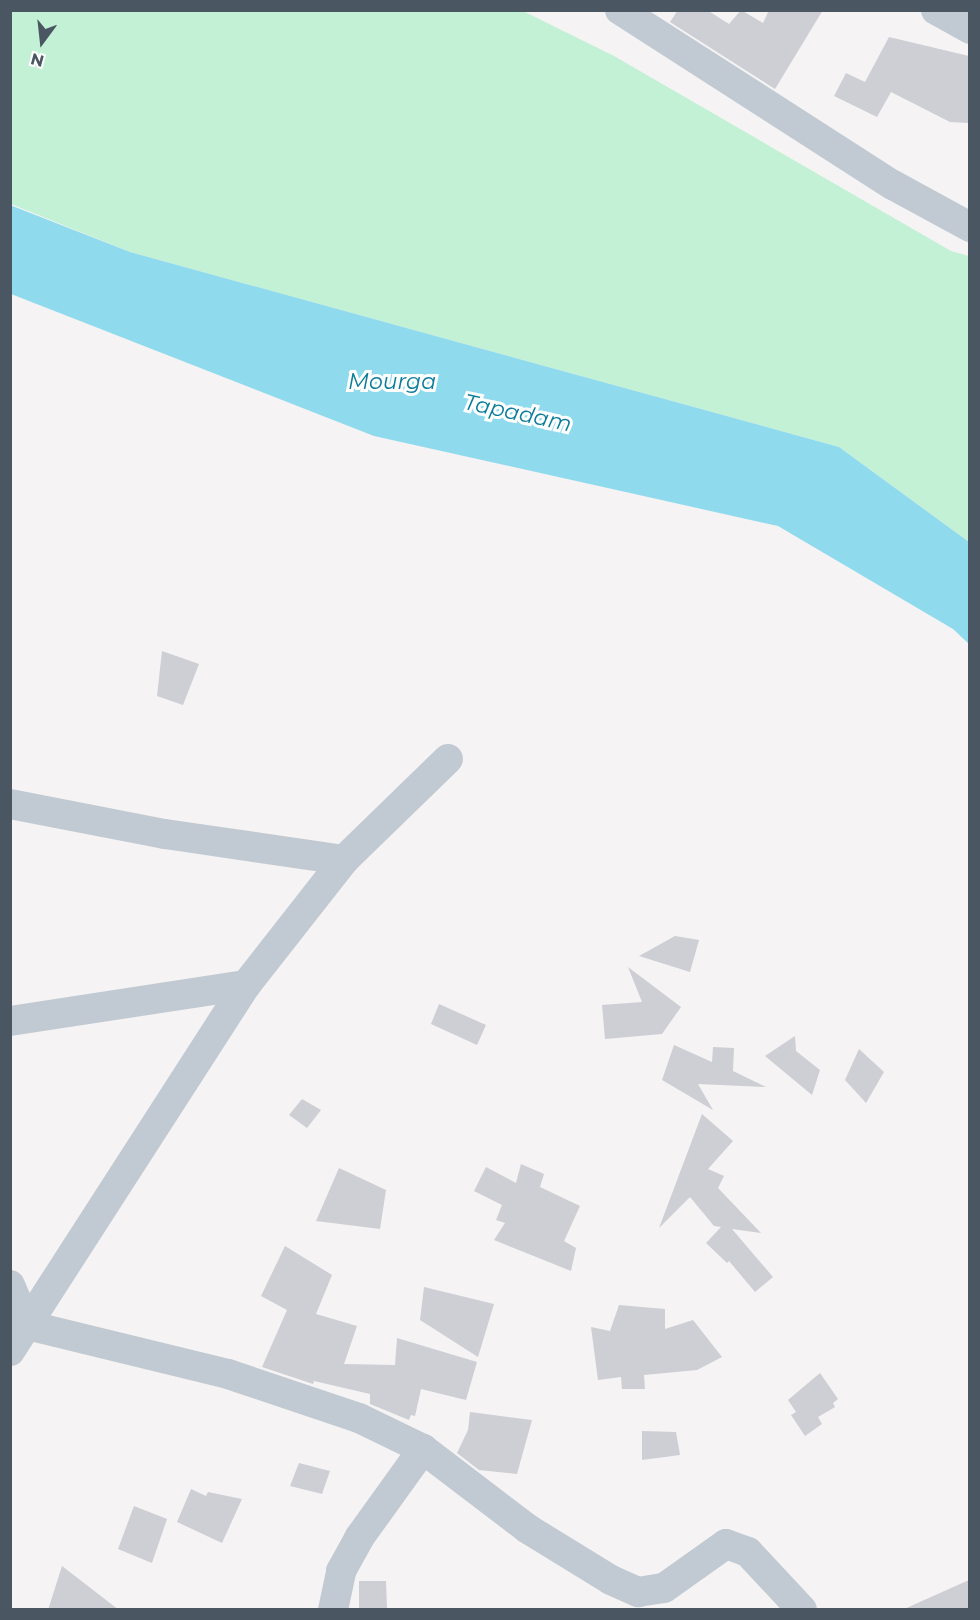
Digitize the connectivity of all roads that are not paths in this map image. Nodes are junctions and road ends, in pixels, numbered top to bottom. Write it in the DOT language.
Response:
graph roads {
  1 [pos="620,10"];
  2 [pos="936,10"];
  3 [pos="969,29"];
  4 [pos="969,227"];
  5 [pos="448,759"];
  6 [pos="10,804"];
  7 [pos="344,860"];
  8 [pos="246,986"];
  9 [pos="10,1021"];
  10 [pos="10,1285"];
  11 [pos="27,1325"];
  12 [pos="10,1351"];
  13 [pos="423,1449"];
  14 [pos="333,1610"];
  15 [pos="802,1610"];
  1 -- 4 [label="street"];
  2 -- 3 [label="street"];
  5 -- 7 [label="street"];
  6 -- 7 [label="street"];
  7 -- 8 [label="street"];
  8 -- 9 [label="street"];
  8 -- 11 [label="street"];
  10 -- 11 [label="street"];
  11 -- 12 [label="street"];
  11 -- 13 [label="street"];
  13 -- 14 [label="street"];
  13 -- 15 [label="street"];
}
